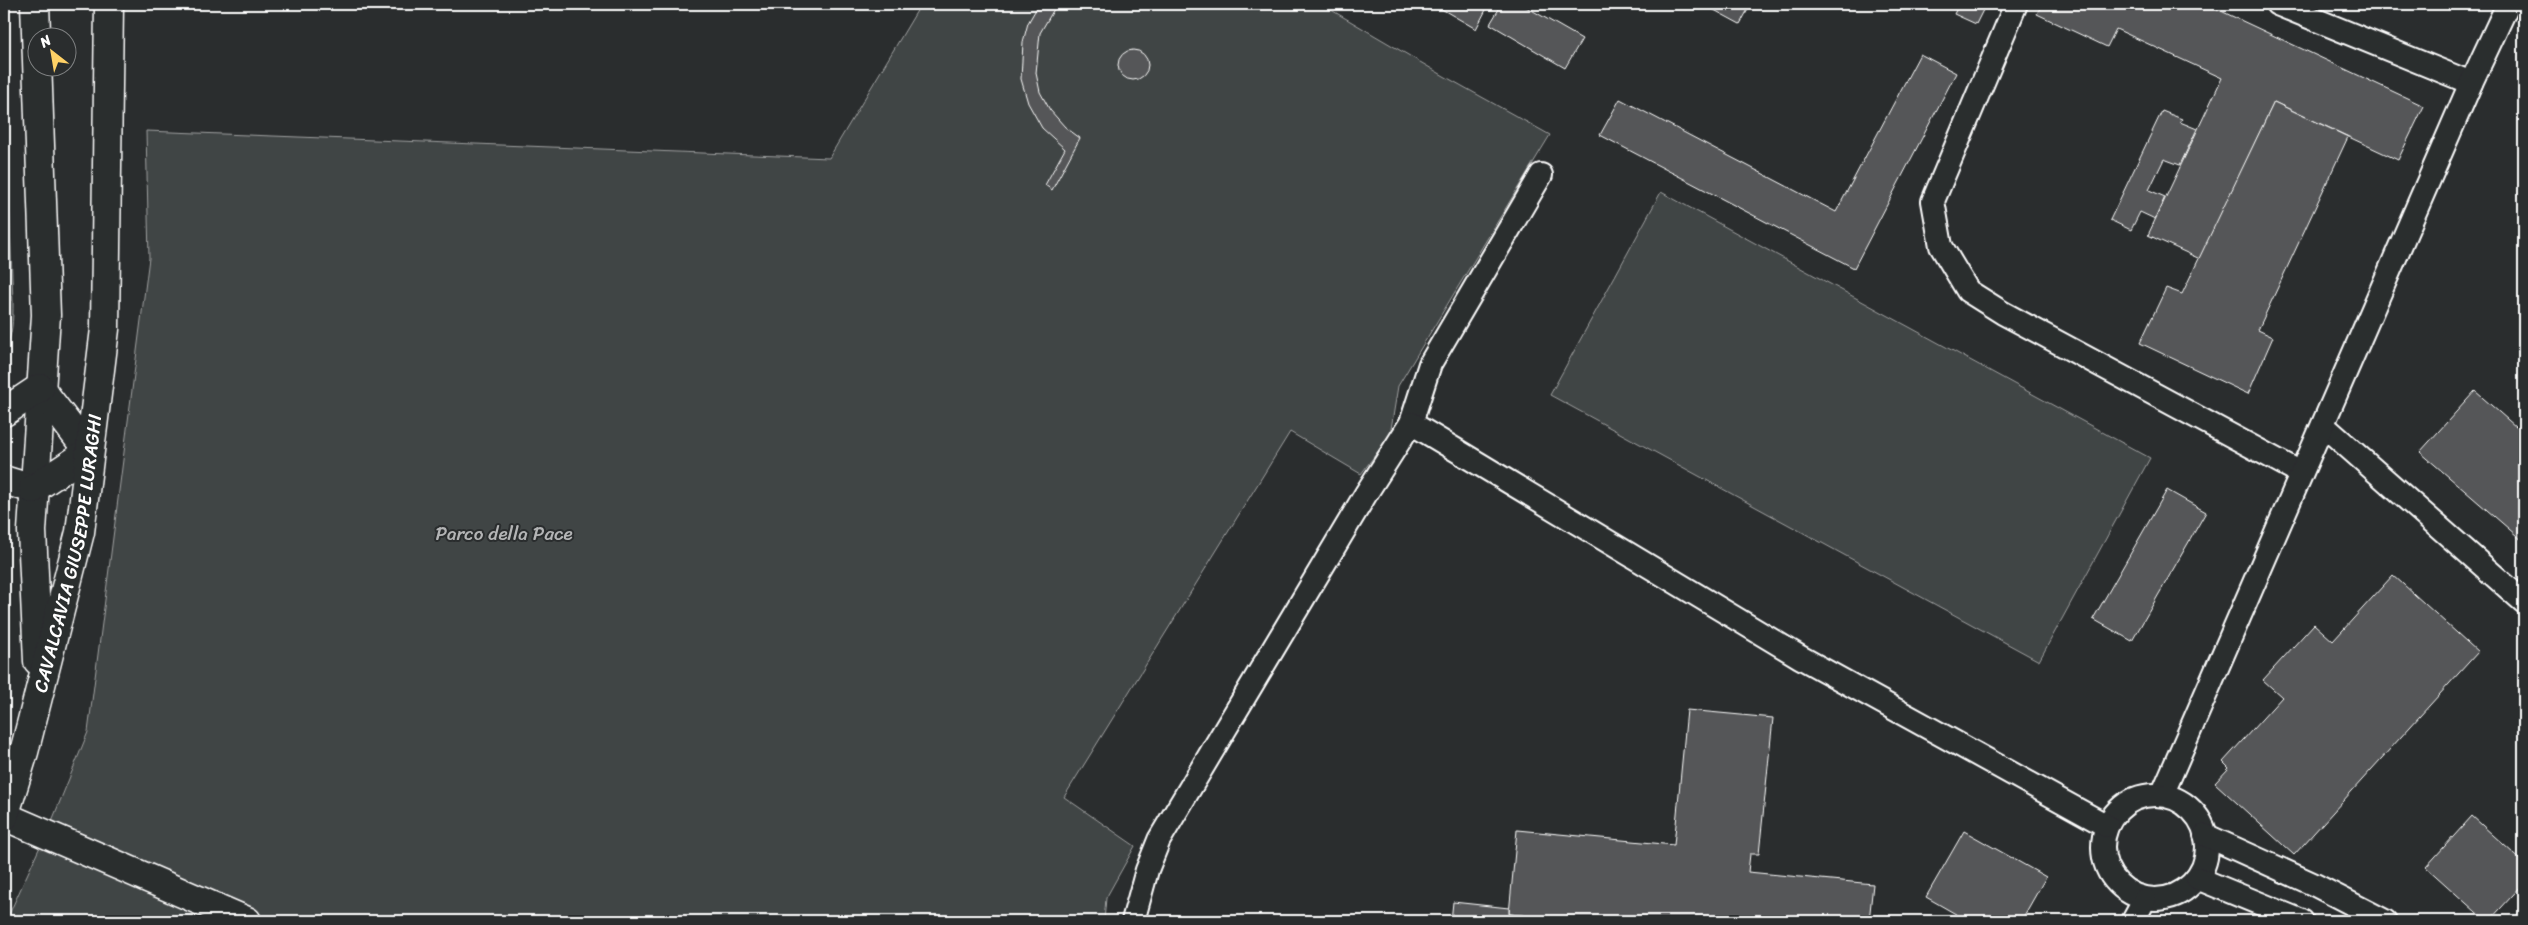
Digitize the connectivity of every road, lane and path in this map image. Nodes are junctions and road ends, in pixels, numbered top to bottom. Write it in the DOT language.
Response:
graph roads {
  1 [pos="35,4"];
  2 [pos="109,4"];
  3 [pos="2016,4"];
  4 [pos="2277,4"];
  5 [pos="2508,4"];
  6 [pos="2471,83"];
  7 [pos="1541,175"];
  8 [pos="40,388"];
  9 [pos="4,412"];
  10 [pos="1411,423"];
  11 [pos="2322,425"];
  12 [pos="89,452"];
  13 [pos="2302,473"];
  14 [pos="4,480"];
  15 [pos="33,489"];
  16 [pos="2524,602"];
  17 [pos="40,687"];
  18 [pos="2162,795"];
  19 [pos="4,816"];
  20 [pos="2107,826"];
  21 [pos="2205,835"];
  22 [pos="2197,878"];
  23 [pos="2145,900"];
  24 [pos="247,921"];
  25 [pos="1133,921"];
  26 [pos="2133,921"];
  27 [pos="2302,921"];
  28 [pos="2385,921"];
  1 -- 8 [label="street, CAVALCAVIA GIUSEPPE LURAGHI"];
  2 -- 12 [label="street, CAVALCAVIA GIUSEPPE LURAGHI"];
  3 -- 13 [label="lane"];
  4 -- 6 [label="lane"];
  5 -- 6 [label="lane"];
  6 -- 11 [label="lane"];
  7 -- 10 [label="lane"];
  8 -- 9 [label="street"];
  8 -- 12 [label="street"];
  8 -- 15 [label="street, CAVALCAVIA GIUSEPPE LURAGHI"];
  10 -- 20 [label="lane"];
  10 -- 25 [label="lane"];
  11 -- 13 [label="lane"];
  11 -- 16 [label="lane"];
  12 -- 15 [label="street"];
  12 -- 17 [label="street, CAVALCAVIA GIUSEPPE LURAGHI"];
  13 -- 18 [label="lane"];
  14 -- 15 [label="street"];
  15 -- 17 [label="street, CAVALCAVIA GIUSEPPE LURAGHI"];
  17 -- 19 [label="street"];
  18 -- 20 [label="lane"];
  18 -- 21 [label="lane"];
  19 -- 24 [label="street"];
  20 -- 23 [label="lane"];
  21 -- 22 [label="lane"];
  21 -- 28 [label="lane"];
  22 -- 23 [label="lane"];
  22 -- 27 [label="lane"];
  23 -- 26 [label="lane"];
}
